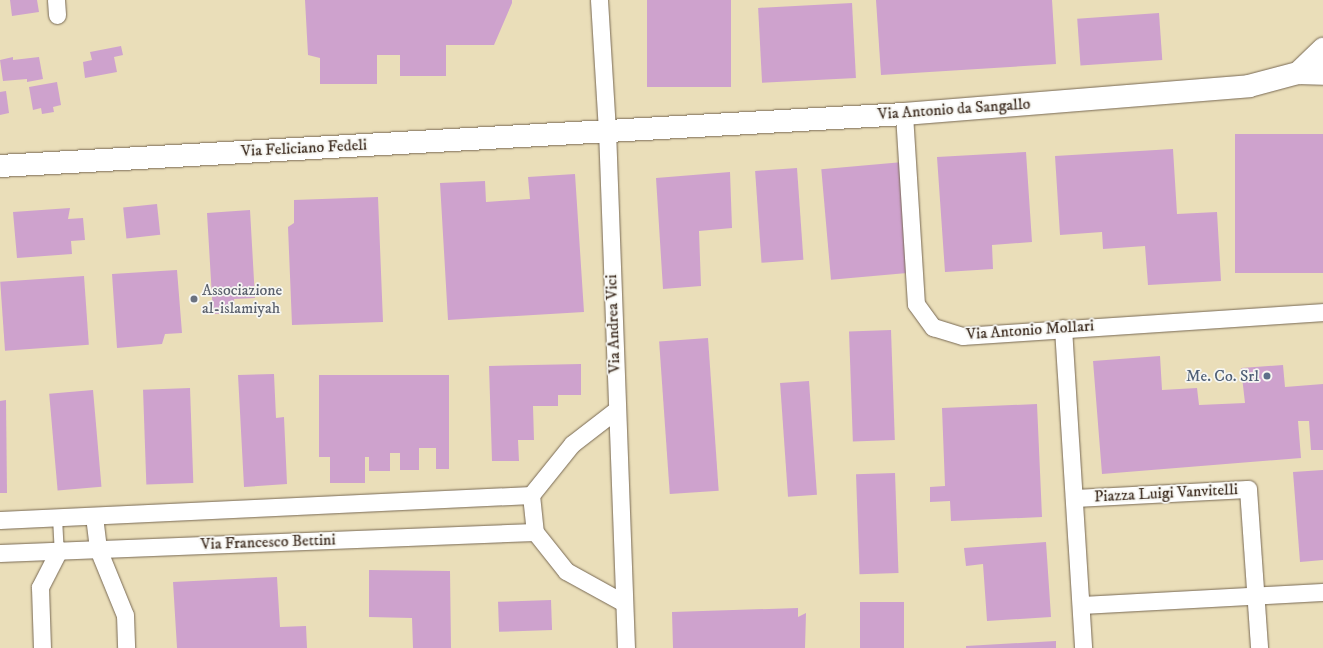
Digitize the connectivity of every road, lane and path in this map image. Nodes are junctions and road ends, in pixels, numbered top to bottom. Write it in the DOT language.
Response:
graph roads {
  1 [pos="599,0"];
  2 [pos="1323,49"];
  3 [pos="1298,73"];
  4 [pos="1323,74"];
  5 [pos="904,114"];
  6 [pos="607,130"];
  7 [pos="0,166"];
  8 [pos="1323,312"];
  9 [pos="1063,328"];
  10 [pos="616,410"];
  11 [pos="531,495"];
  12 [pos="1074,498"];
  13 [pos="94,516"];
  14 [pos="57,518"];
  15 [pos="0,520"];
  16 [pos="535,532"];
  17 [pos="98,549"];
  18 [pos="60,550"];
  19 [pos="0,553"];
  20 [pos="1323,592"];
  21 [pos="1255,596"];
  22 [pos="624,603"];
  23 [pos="1080,605"];
  24 [pos="42,648"];
  25 [pos="126,648"];
  26 [pos="626,648"];
  27 [pos="1083,648"];
  28 [pos="1259,648"];
  1 -- 6 [label="street, Via Andrea Vici"];
  2 -- 3 [label="street, Via Antonio da Sangallo"];
  3 -- 4 [label="street, Via Antonio da Sangallo"];
  3 -- 5 [label="street, Via Antonio da Sangallo"];
  5 -- 6 [label="street, Via Antonio da Sangallo"];
  5 -- 9 [label="street, Via Antonio Mollari"];
  6 -- 7 [label="street, Via Feliciano Fedeli"];
  6 -- 10 [label="street, Via Andrea Vici"];
  8 -- 9 [label="street, Via Antonio Mollari"];
  9 -- 12 [label="street, Piazza Luigi Vanvitelli"];
  10 -- 11 [label="street"];
  10 -- 22 [label="street, Via Andrea Vici"];
  11 -- 13 [label="street"];
  11 -- 16 [label="street"];
  12 -- 21 [label="street, Piazza Luigi Vanvitelli"];
  12 -- 23 [label="street, Piazza Luigi Vanvitelli"];
  13 -- 14 [label="street"];
  13 -- 17 [label="street"];
  14 -- 15 [label="street"];
  14 -- 18 [label="lane"];
  16 -- 17 [label="street, Via Francesco Bettini"];
  16 -- 22 [label="street"];
  17 -- 18 [label="street, Via Francesco Bettini"];
  17 -- 25 [label="street"];
  18 -- 19 [label="street, Via Francesco Bettini"];
  18 -- 24 [label="street"];
  20 -- 21 [label="street"];
  21 -- 23 [label="street"];
  21 -- 28 [label="street, Piazza Luigi Vanvitelli"];
  22 -- 26 [label="street, Via Andrea Vici"];
  23 -- 27 [label="street, Piazza Luigi Vanvitelli"];
}
